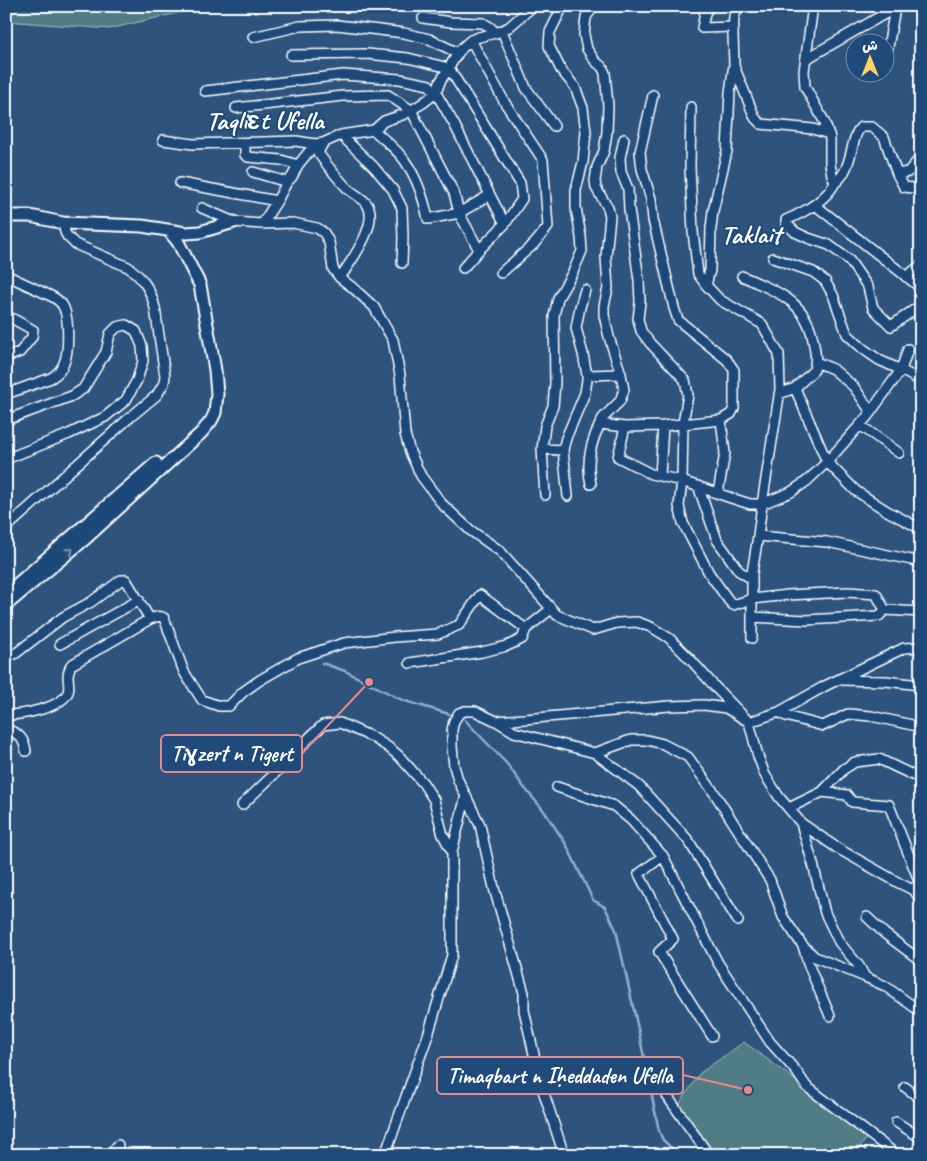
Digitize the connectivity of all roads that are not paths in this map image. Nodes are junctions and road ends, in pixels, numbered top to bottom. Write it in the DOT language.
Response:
graph roads {
  1 [pos="533,6"];
  2 [pos="563,6"];
  3 [pos="594,6"];
  4 [pos="710,6"];
  5 [pos="740,6"];
  6 [pos="814,6"];
  7 [pos="895,7"];
  8 [pos="422,18"];
  9 [pos="734,27"];
  10 [pos="499,32"];
  11 [pos="891,32"];
  12 [pos="253,37"];
  13 [pos="471,40"];
  14 [pos="458,53"];
  15 [pos="292,55"];
  16 [pos="806,59"];
  17 [pos="734,66"];
  18 [pos="449,68"];
  19 [pos="205,91"];
  20 [pos="436,93"];
  21 [pos="653,95"];
  22 [pos="691,107"];
  23 [pos="236,108"];
  24 [pos="410,110"];
  25 [pos="554,126"];
  26 [pos="374,130"];
  27 [pos="829,134"];
  28 [pos="340,135"];
  29 [pos="624,139"];
  30 [pos="163,140"];
  31 [pos="245,143"];
  32 [pos="319,147"];
  33 [pos="921,156"];
  34 [pos="298,164"];
  35 [pos="253,172"];
  36 [pos="897,174"];
  37 [pos="180,182"];
  38 [pos="287,182"];
  39 [pos="835,183"];
  40 [pos="921,189"];
  41 [pos="490,195"];
  42 [pos="277,201"];
  43 [pos="815,205"];
  44 [pos="202,208"];
  45 [pos="459,213"];
  46 [pos="6,216"];
  47 [pos="234,222"];
  48 [pos="63,223"];
  49 [pos="262,224"];
  50 [pos="505,224"];
  51 [pos="169,231"];
  52 [pos="478,250"];
  53 [pos="773,258"];
  54 [pos="402,263"];
  55 [pos="921,265"];
  56 [pos="462,268"];
  57 [pos="501,273"];
  58 [pos="6,275"];
  59 [pos="742,276"];
  60 [pos="906,276"];
  61 [pos="340,278"];
  62 [pos="706,285"];
  63 [pos="921,288"];
  64 [pos="585,290"];
  65 [pos="921,305"];
  66 [pos="6,315"];
  67 [pos="908,349"];
  68 [pos="6,357"];
  69 [pos="816,362"];
  70 [pos="901,370"];
  71 [pos="621,374"];
  72 [pos="587,375"];
  73 [pos="921,381"];
  74 [pos="795,388"];
  75 [pos="6,394"];
  76 [pos="779,394"];
  77 [pos="871,412"];
  78 [pos="6,420"];
  79 [pos="721,420"];
  80 [pos="683,423"];
  81 [pos="600,424"];
  82 [pos="860,425"];
  83 [pos="663,426"];
  84 [pos="625,427"];
  85 [pos="542,449"];
  86 [pos="563,450"];
  87 [pos="899,452"];
  88 [pos="6,459"];
  89 [pos="827,462"];
  90 [pos="660,476"];
  91 [pos="682,481"];
  92 [pos="591,484"];
  93 [pos="698,486"];
  94 [pos="718,493"];
  95 [pos="545,495"];
  96 [pos="568,496"];
  97 [pos="762,504"];
  98 [pos="6,528"];
  99 [pos="921,529"];
  100 [pos="758,536"];
  101 [pos="921,562"];
  102 [pos="752,579"];
  103 [pos="6,594"];
  104 [pos="752,599"];
  105 [pos="139,600"];
  106 [pos="6,605"];
  107 [pos="551,608"];
  108 [pos="885,610"];
  109 [pos="921,612"];
  110 [pos="752,617"];
  111 [pos="150,619"];
  112 [pos="526,629"];
  113 [pos="752,638"];
  114 [pos="60,644"];
  115 [pos="921,647"];
  116 [pos="15,654"];
  117 [pos="410,663"];
  118 [pos="837,680"];
  119 [pos="921,685"];
  120 [pos="778,712"];
  121 [pos="6,715"];
  122 [pos="496,721"];
  123 [pos="749,722"];
  124 [pos="921,727"];
  125 [pos="6,729"];
  126 [pos="26,751"];
  127 [pos="596,753"];
  128 [pos="921,779"];
  129 [pos="557,787"];
  130 [pos="822,792"];
  131 [pos="466,795"];
  132 [pos="242,805"];
  133 [pos="789,808"];
  134 [pos="801,823"];
  135 [pos="452,852"];
  136 [pos="663,856"];
  137 [pos="919,875"];
  138 [pos="915,891"];
  139 [pos="921,902"];
  140 [pos="867,917"];
  141 [pos="738,921"];
  142 [pos="803,946"];
  143 [pos="921,961"];
  144 [pos="865,977"];
  145 [pos="921,1012"];
  146 [pos="830,1016"];
  147 [pos="712,1036"];
  148 [pos="906,1087"];
  149 [pos="667,1096"];
  150 [pos="921,1099"];
  151 [pos="896,1122"];
  152 [pos="921,1138"];
  153 [pos="118,1145"];
  154 [pos="110,1155"];
  155 [pos="385,1155"];
  156 [pos="564,1155"];
  157 [pos="709,1155"];
  158 [pos="897,1155"];
  1 -- 10 [label="street"];
  2 -- 85 [label="street"];
  3 -- 71 [label="street"];
  4 -- 9 [label="street"];
  5 -- 9 [label="street"];
  6 -- 16 [label="street"];
  7 -- 11 [label="street"];
  7 -- 16 [label="street"];
  8 -- 10 [label="street"];
  9 -- 17 [label="street"];
  10 -- 13 [label="street"];
  10 -- 25 [label="street"];
  12 -- 14 [label="street"];
  13 -- 14 [label="street"];
  13 -- 57 [label="street"];
  14 -- 18 [label="street"];
  15 -- 18 [label="street"];
  16 -- 27 [label="street"];
  17 -- 27 [label="street"];
  17 -- 62 [label="street"];
  18 -- 20 [label="street"];
  18 -- 50 [label="street"];
  19 -- 20 [label="street"];
  20 -- 24 [label="street"];
  20 -- 41 [label="street"];
  21 -- 79 [label="street"];
  22 -- 62 [label="street"];
  23 -- 24 [label="street"];
  24 -- 26 [label="street"];
  24 -- 45 [label="street"];
  26 -- 28 [label="street"];
  26 -- 45 [label="street"];
  27 -- 39 [label="street"];
  28 -- 32 [label="street"];
  28 -- 54 [label="street"];
  29 -- 80 [label="street"];
  30 -- 31 [label="street"];
  31 -- 32 [label="street"];
  31 -- 34 [label="street"];
  32 -- 34 [label="street"];
  32 -- 61 [label="street"];
  33 -- 36 [label="street"];
  34 -- 38 [label="street"];
  35 -- 38 [label="street"];
  36 -- 39 [label="street"];
  36 -- 40 [label="street"];
  37 -- 42 [label="street"];
  38 -- 42 [label="street"];
  39 -- 43 [label="street"];
  41 -- 45 [label="street"];
  41 -- 50 [label="street"];
  42 -- 49 [label="street"];
  43 -- 60 [label="street"];
  43 -- 65 [label="street"];
  44 -- 47 [label="street"];
  45 -- 52 [label="street"];
  46 -- 48 [label="street"];
  47 -- 49 [label="street"];
  47 -- 51 [label="street"];
  48 -- 51 [label="street"];
  48 -- 98 [label="street"];
  49 -- 61 [label="street"];
  50 -- 52 [label="street"];
  51 -- 103 [label="street"];
  106 -- 51 [label="street, one-way"];
  52 -- 56 [label="street"];
  53 -- 70 [label="street"];
  55 -- 60 [label="street"];
  58 -- 75 [label="street"];
  59 -- 69 [label="street"];
  60 -- 63 [label="street"];
  61 -- 107 [label="street"];
  62 -- 76 [label="street"];
  64 -- 72 [label="street"];
  66 -- 68 [label="street"];
  67 -- 70 [label="street"];
  69 -- 74 [label="street"];
  69 -- 77 [label="street"];
  70 -- 73 [label="street"];
  70 -- 77 [label="street"];
  71 -- 72 [label="street"];
  71 -- 81 [label="street"];
  72 -- 86 [label="street"];
  74 -- 76 [label="street"];
  74 -- 89 [label="street"];
  76 -- 97 [label="street"];
  77 -- 82 [label="street"];
  78 -- 88 [label="street"];
  79 -- 80 [label="street"];
  79 -- 94 [label="street"];
  80 -- 83 [label="street"];
  80 -- 91 [label="street"];
  81 -- 84 [label="street"];
  81 -- 92 [label="street"];
  82 -- 87 [label="street"];
  82 -- 89 [label="street"];
  83 -- 84 [label="street"];
  83 -- 90 [label="street"];
  84 -- 90 [label="street"];
  85 -- 86 [label="street"];
  85 -- 95 [label="street"];
  86 -- 96 [label="street"];
  89 -- 97 [label="street"];
  89 -- 99 [label="street"];
  90 -- 91 [label="street"];
  91 -- 93 [label="street"];
  91 -- 104 [label="street"];
  93 -- 94 [label="street"];
  93 -- 102 [label="street"];
  94 -- 97 [label="street"];
  97 -- 100 [label="street"];
  100 -- 101 [label="street"];
  100 -- 102 [label="street"];
  102 -- 104 [label="street"];
  104 -- 108 [label="street"];
  104 -- 110 [label="street"];
  105 -- 111 [label="street"];
  105 -- 114 [label="street"];
  105 -- 116 [label="street"];
  107 -- 112 [label="street"];
  107 -- 123 [label="street"];
  108 -- 109 [label="street"];
  108 -- 110 [label="street"];
  110 -- 113 [label="street"];
  111 -- 112 [label="street"];
  111 -- 121 [label="street"];
  112 -- 117 [label="street"];
  115 -- 118 [label="street"];
  118 -- 119 [label="street"];
  118 -- 120 [label="street"];
  120 -- 123 [label="street"];
  120 -- 124 [label="street"];
  122 -- 123 [label="street"];
  122 -- 127 [label="street"];
  122 -- 131 [label="street"];
  123 -- 133 [label="street"];
  125 -- 126 [label="street"];
  127 -- 141 [label="street"];
  127 -- 142 [label="street"];
  128 -- 130 [label="street"];
  129 -- 136 [label="street"];
  130 -- 133 [label="street"];
  130 -- 137 [label="street"];
  131 -- 135 [label="street"];
  131 -- 156 [label="street"];
  132 -- 135 [label="street"];
  133 -- 134 [label="street"];
  134 -- 138 [label="street"];
  134 -- 144 [label="street"];
  135 -- 155 [label="street"];
  136 -- 147 [label="street"];
  136 -- 158 [label="street"];
  137 -- 138 [label="street"];
  138 -- 139 [label="street"];
  140 -- 143 [label="street"];
  142 -- 144 [label="street"];
  142 -- 146 [label="street"];
  144 -- 145 [label="street"];
  148 -- 150 [label="street"];
  149 -- 157 [label="street"];
  151 -- 152 [label="street"];
  153 -- 154 [label="street"];
}
